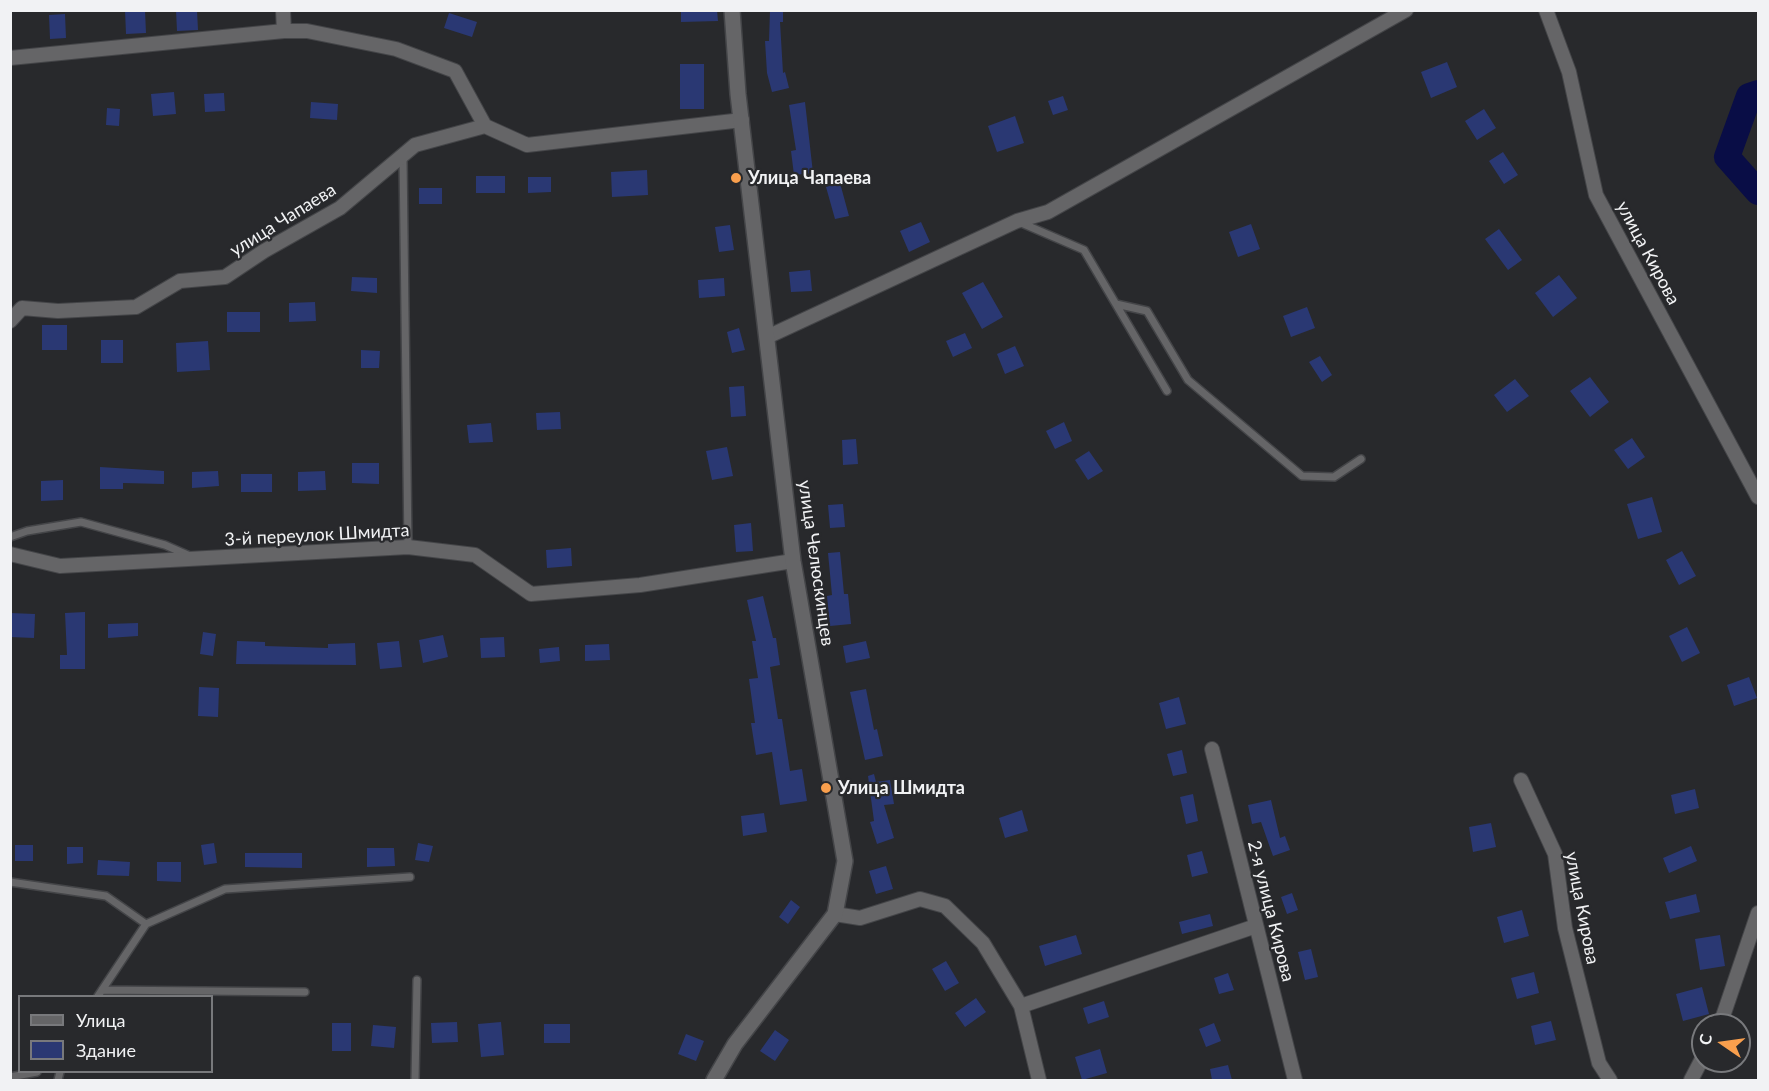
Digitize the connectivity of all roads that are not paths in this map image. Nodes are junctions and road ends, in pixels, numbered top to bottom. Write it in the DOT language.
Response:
graph roads {
  1 [pos="283,10"];
  2 [pos="732,10"];
  3 [pos="1406,10"];
  4 [pos="1546,10"];
  5 [pos="284,31"];
  6 [pos="10,58"];
  7 [pos="742,120"];
  8 [pos="485,126"];
  9 [pos="404,155"];
  10 [pos="1017,221"];
  11 [pos="1116,304"];
  12 [pos="10,321"];
  13 [pos="767,337"];
  14 [pos="1167,391"];
  15 [pos="1361,459"];
  16 [pos="1758,497"];
  17 [pos="10,537"];
  18 [pos="408,547"];
  19 [pos="10,554"];
  20 [pos="194,558"];
  21 [pos="793,561"];
  22 [pos="1212,749"];
  23 [pos="1521,780"];
  24 [pos="410,877"];
  25 [pos="10,882"];
  26 [pos="835,914"];
  27 [pos="1758,914"];
  28 [pos="146,924"];
  29 [pos="1256,926"];
  30 [pos="417,980"];
  31 [pos="304,992"];
  32 [pos="100,993"];
  33 [pos="1020,1006"];
  34 [pos="1724,1013"];
  35 [pos="28,1073"];
  36 [pos="10,1077"];
  37 [pos="415,1080"];
  38 [pos="714,1080"];
  39 [pos="1039,1080"];
  40 [pos="1294,1080"];
  41 [pos="1610,1080"];
  1 -- 5 [label="street"];
  2 -- 7 [label="street, улица Челюскинцев"];
  3 -- 10 [label="street"];
  4 -- 16 [label="street, улица Кирова"];
  5 -- 6 [label="street"];
  5 -- 8 [label="street"];
  7 -- 8 [label="street"];
  7 -- 13 [label="street, улица Челюскинцев"];
  8 -- 9 [label="street, улица Чапаева"];
  9 -- 12 [label="street, улица Чапаева"];
  9 -- 18 [label="lane"];
  10 -- 11 [label="lane"];
  10 -- 13 [label="street"];
  11 -- 14 [label="lane"];
  11 -- 15 [label="lane"];
  13 -- 21 [label="street, улица Челюскинцев"];
  17 -- 20 [label="lane"];
  18 -- 19 [label="street, 3-й переулок Шмидта"];
  18 -- 21 [label="street, 3-й переулок Шмидта"];
  21 -- 26 [label="street, улица Челюскинцев"];
  22 -- 29 [label="street, 2-я улица Кирова"];
  23 -- 41 [label="street, улица Кирова"];
  24 -- 28 [label="lane"];
  25 -- 28 [label="lane"];
  26 -- 33 [label="street"];
  26 -- 38 [label="street, улица Челюскинцев"];
  27 -- 34 [label="street"];
  28 -- 32 [label="lane"];
  29 -- 33 [label="street"];
  29 -- 40 [label="street, 2-я улица Кирова"];
  30 -- 37 [label="lane"];
  31 -- 32 [label="lane"];
  33 -- 39 [label="street"];
  35 -- 36 [label="lane"];
}
